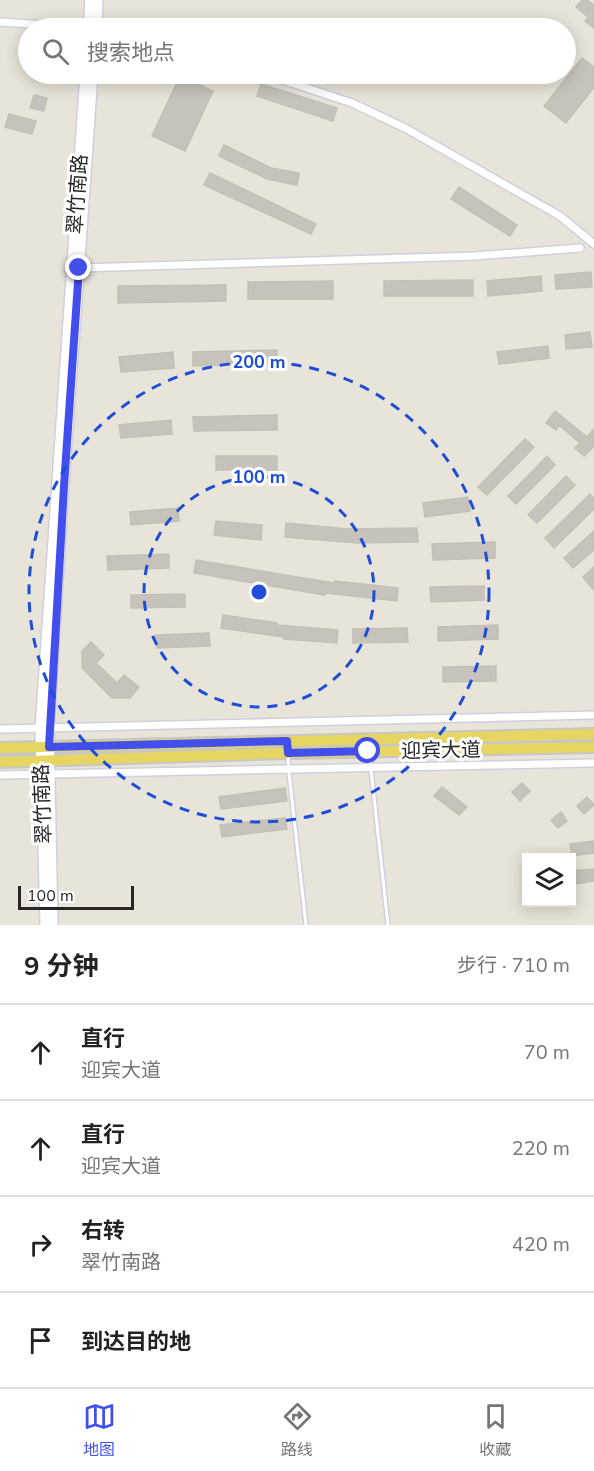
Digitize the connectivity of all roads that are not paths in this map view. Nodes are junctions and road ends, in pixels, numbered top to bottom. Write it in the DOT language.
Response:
graph roads {
  1 [pos="90,0"];
  2 [pos="98,0"];
  3 [pos="89,18"];
  4 [pos="97,18"];
  5 [pos="0,22"];
  6 [pos="18,23"];
  7 [pos="84,84"];
  8 [pos="92,84"];
  9 [pos="295,84"];
  10 [pos="594,244"];
  11 [pos="580,248"];
  12 [pos="79,268"];
  13 [pos="594,715"];
  14 [pos="44,728"];
  15 [pos="0,729"];
  16 [pos="594,734"];
  17 [pos="368,739"];
  18 [pos="287,741"];
  19 [pos="44,747"];
  20 [pos="594,747"];
  21 [pos="0,748"];
  22 [pos="368,751"];
  23 [pos="288,753"];
  24 [pos="45,760"];
  25 [pos="0,762"];
  26 [pos="594,763"];
  27 [pos="370,767"];
  28 [pos="289,768"];
  29 [pos="45,774"];
  30 [pos="0,775"];
  31 [pos="45,925"];
  32 [pos="53,925"];
  33 [pos="306,925"];
  34 [pos="388,925"];
  1 -- 3 [label="main road"];
  2 -- 4 [label="main road"];
  5 -- 6 [label="street"];
  7 -- 14 [label="main road, 翠竹南路"];
  8 -- 12 [label="main road, 翠竹南路"];
  9 -- 10 [label="street"];
  11 -- 12 [label="street"];
  12 -- 14 [label="main road, 翠竹南路"];
  13 -- 14 [label="street"];
  14 -- 15 [label="street"];
  14 -- 19 [label="main road, 翠竹南路"];
  16 -- 17 [label="main road, 迎宾大道"];
  17 -- 18 [label="main road, 迎宾大道"];
  17 -- 22 [label="lane"];
  18 -- 19 [label="main road, 迎宾大道"];
  18 -- 23 [label="lane"];
  19 -- 21 [label="main road, 迎宾大道"];
  19 -- 24 [label="main road, 翠竹南路"];
  20 -- 22 [label="main road, 迎宾大道"];
  22 -- 23 [label="main road, 迎宾大道"];
  22 -- 27 [label="lane"];
  23 -- 24 [label="main road, 迎宾大道"];
  23 -- 28 [label="lane"];
  24 -- 25 [label="main road, 迎宾大道"];
  24 -- 29 [label="main road, 翠竹南路"];
  26 -- 27 [label="street"];
  27 -- 28 [label="street"];
  27 -- 34 [label="lane"];
  28 -- 29 [label="street"];
  28 -- 33 [label="lane"];
  29 -- 30 [label="street"];
  29 -- 31 [label="main road, 翠竹南路"];
  29 -- 32 [label="main road, 翠竹南路"];
}
